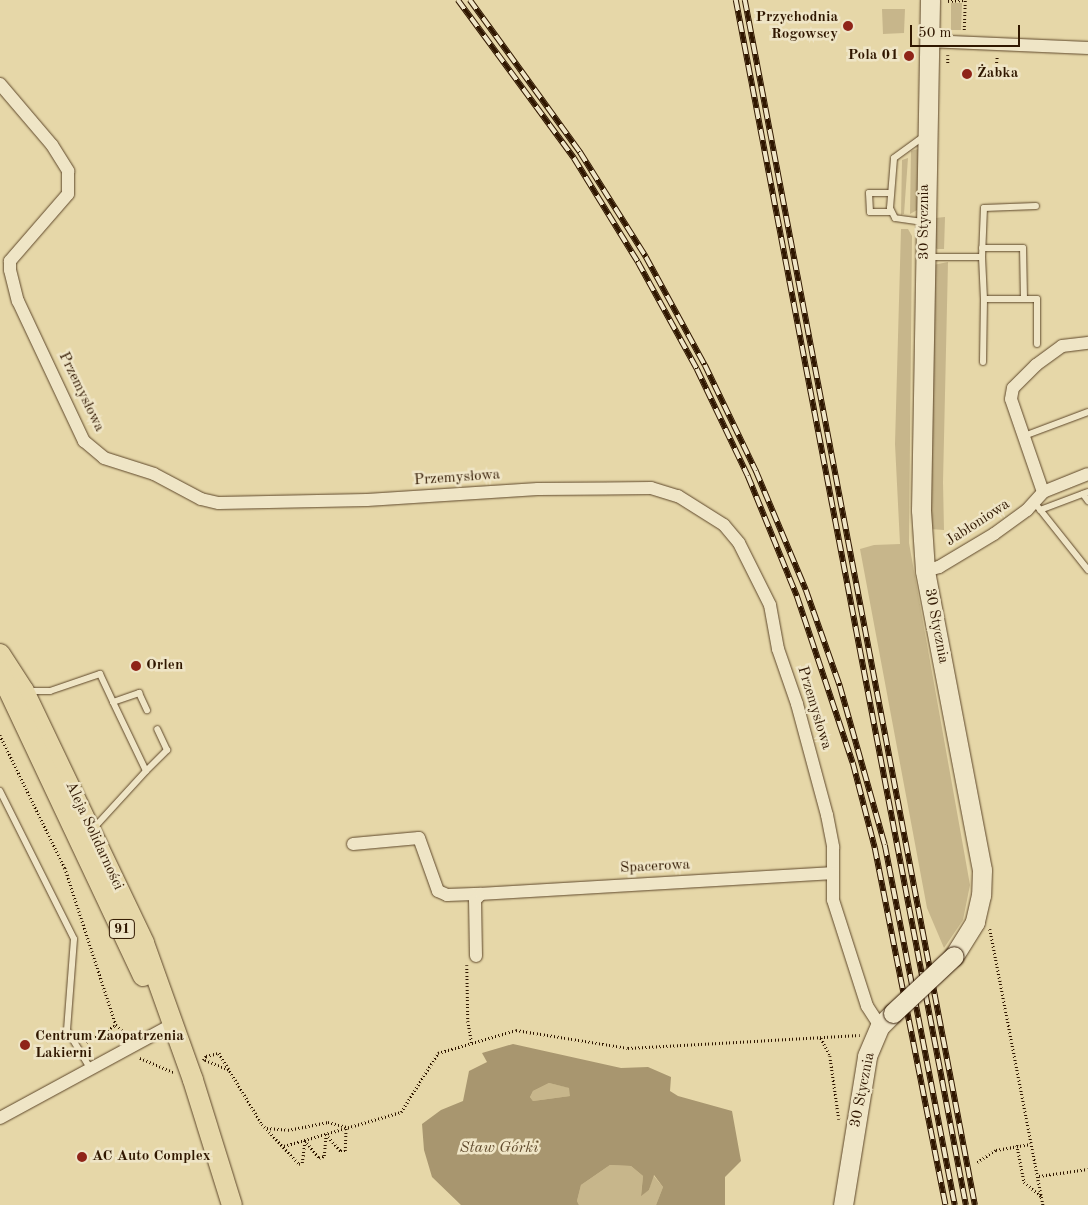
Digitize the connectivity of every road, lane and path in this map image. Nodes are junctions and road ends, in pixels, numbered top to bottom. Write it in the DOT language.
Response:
graph roads {
  1 [pos="930,0"];
  2 [pos="948,0"];
  3 [pos="965,0"];
  4 [pos="963,34"];
  5 [pos="928,41"];
  6 [pos="1088,48"];
  7 [pos="0,84"];
  8 [pos="925,136"];
  9 [pos="891,193"];
  10 [pos="1036,206"];
  11 [pos="891,212"];
  12 [pos="925,223"];
  13 [pos="982,248"];
  14 [pos="925,257"];
  15 [pos="982,257"];
  16 [pos="984,299"];
  17 [pos="1024,299"];
  18 [pos="1088,343"];
  19 [pos="1037,344"];
  20 [pos="983,362"];
  21 [pos="1088,412"];
  22 [pos="1024,436"];
  23 [pos="1088,474"];
  24 [pos="1085,493"];
  25 [pos="1039,501"];
  26 [pos="1088,501"];
  27 [pos="1088,570"];
  28 [pos="925,571"];
  29 [pos="0,654"];
  30 [pos="1,686"];
  31 [pos="24,691"];
  32 [pos="113,702"];
  33 [pos="147,710"];
  34 [pos="157,730"];
  35 [pos="0,735"];
  36 [pos="146,771"];
  37 [pos="0,791"];
  38 [pos="92,830"];
  39 [pos="353,844"];
  40 [pos="832,873"];
  41 [pos="481,894"];
  42 [pos="975,922"];
  43 [pos="471,959"];
  44 [pos="886,1020"];
  45 [pos="116,1025"];
  46 [pos="172,1025"];
  47 [pos="856,1035"];
  48 [pos="821,1038"];
  49 [pos="472,1043"];
  50 [pos="133,1045"];
  51 [pos="78,1046"];
  52 [pos="90,1068"];
  53 [pos="231,1070"];
  54 [pos="174,1072"];
  55 [pos="0,1118"];
  56 [pos="839,1122"];
  57 [pos="266,1128"];
  58 [pos="347,1128"];
  59 [pos="326,1134"];
  60 [pos="305,1140"];
  61 [pos="1030,1144"];
  62 [pos="1018,1145"];
  63 [pos="284,1146"];
  64 [pos="977,1162"];
  65 [pos="1088,1169"];
  66 [pos="1039,1176"];
  67 [pos="1042,1197"];
  68 [pos="232,1205"];
  69 [pos="843,1205"];
  70 [pos="1044,1205"];
  1 -- 5 [label="street, 30 Stycznia"];
  2 -- 3 [label="path"];
  3 -- 4 [label="path"];
  5 -- 6 [label="street"];
  5 -- 8 [label="street, 30 Stycznia"];
  7 -- 40 [label="street, Przemysłowa"];
  8 -- 9 [label="lane"];
  8 -- 12 [label="street, 30 Stycznia"];
  9 -- 11 [label="lane"];
  9 -- 11 [label="lane"];
  10 -- 13 [label="lane"];
  11 -- 12 [label="lane"];
  12 -- 14 [label="street, 30 Stycznia"];
  13 -- 15 [label="lane"];
  13 -- 17 [label="lane"];
  14 -- 15 [label="lane"];
  14 -- 28 [label="street, 30 Stycznia"];
  15 -- 16 [label="lane"];
  16 -- 17 [label="lane"];
  16 -- 20 [label="lane"];
  17 -- 19 [label="lane"];
  18 -- 22 [label="street"];
  21 -- 22 [label="lane"];
  22 -- 25 [label="street"];
  23 -- 25 [label="street, Jabłoniowa"];
  24 -- 25 [label="lane"];
  24 -- 26 [label="lane"];
  25 -- 27 [label="lane"];
  25 -- 28 [label="street, Jabłoniowa"];
  28 -- 42 [label="street, 30 Stycznia"];
  29 -- 31 [label="main road, Aleja Solidarności / 91"];
  30 -- 46 [label="main road, Aleja Solidarności / 91"];
  31 -- 32 [label="lane"];
  31 -- 38 [label="main road, Aleja Solidarności / 91"];
  32 -- 33 [label="lane"];
  32 -- 36 [label="lane"];
  34 -- 36 [label="lane"];
  35 -- 45 [label="path"];
  36 -- 38 [label="lane"];
  37 -- 51 [label="lane"];
  38 -- 46 [label="main road, Aleja Solidarności / 91"];
  39 -- 41 [label="street, Spacerowa"];
  40 -- 41 [label="street, Spacerowa"];
  40 -- 44 [label="street, Przemysłowa"];
  41 -- 43 [label="street"];
  42 -- 44 [label="street, 30 Stycznia, bridge"];
  42 -- 61 [label="path"];
  43 -- 49 [label="path"];
  44 -- 69 [label="street, 30 Stycznia"];
  45 -- 50 [label="path"];
  45 -- 51 [label="path"];
  46 -- 50 [label="street"];
  46 -- 68 [label="main road, Aleja Solidarności / 91"];
  47 -- 48 [label="path"];
  48 -- 49 [label="path"];
  48 -- 56 [label="path"];
  49 -- 58 [label="path"];
  50 -- 52 [label="street"];
  50 -- 54 [label="path"];
  51 -- 52 [label="lane"];
  52 -- 55 [label="street"];
  53 -- 53 [label="path"];
  53 -- 57 [label="path"];
  57 -- 58 [label="path"];
  57 -- 63 [label="path"];
  58 -- 59 [label="path"];
  58 -- 59 [label="path"];
  59 -- 60 [label="path"];
  59 -- 60 [label="path"];
  60 -- 63 [label="path"];
  60 -- 63 [label="path"];
  61 -- 62 [label="path"];
  61 -- 66 [label="path"];
  62 -- 64 [label="path"];
  62 -- 67 [label="path"];
  65 -- 66 [label="path"];
  66 -- 67 [label="path"];
  67 -- 70 [label="path"];
}
